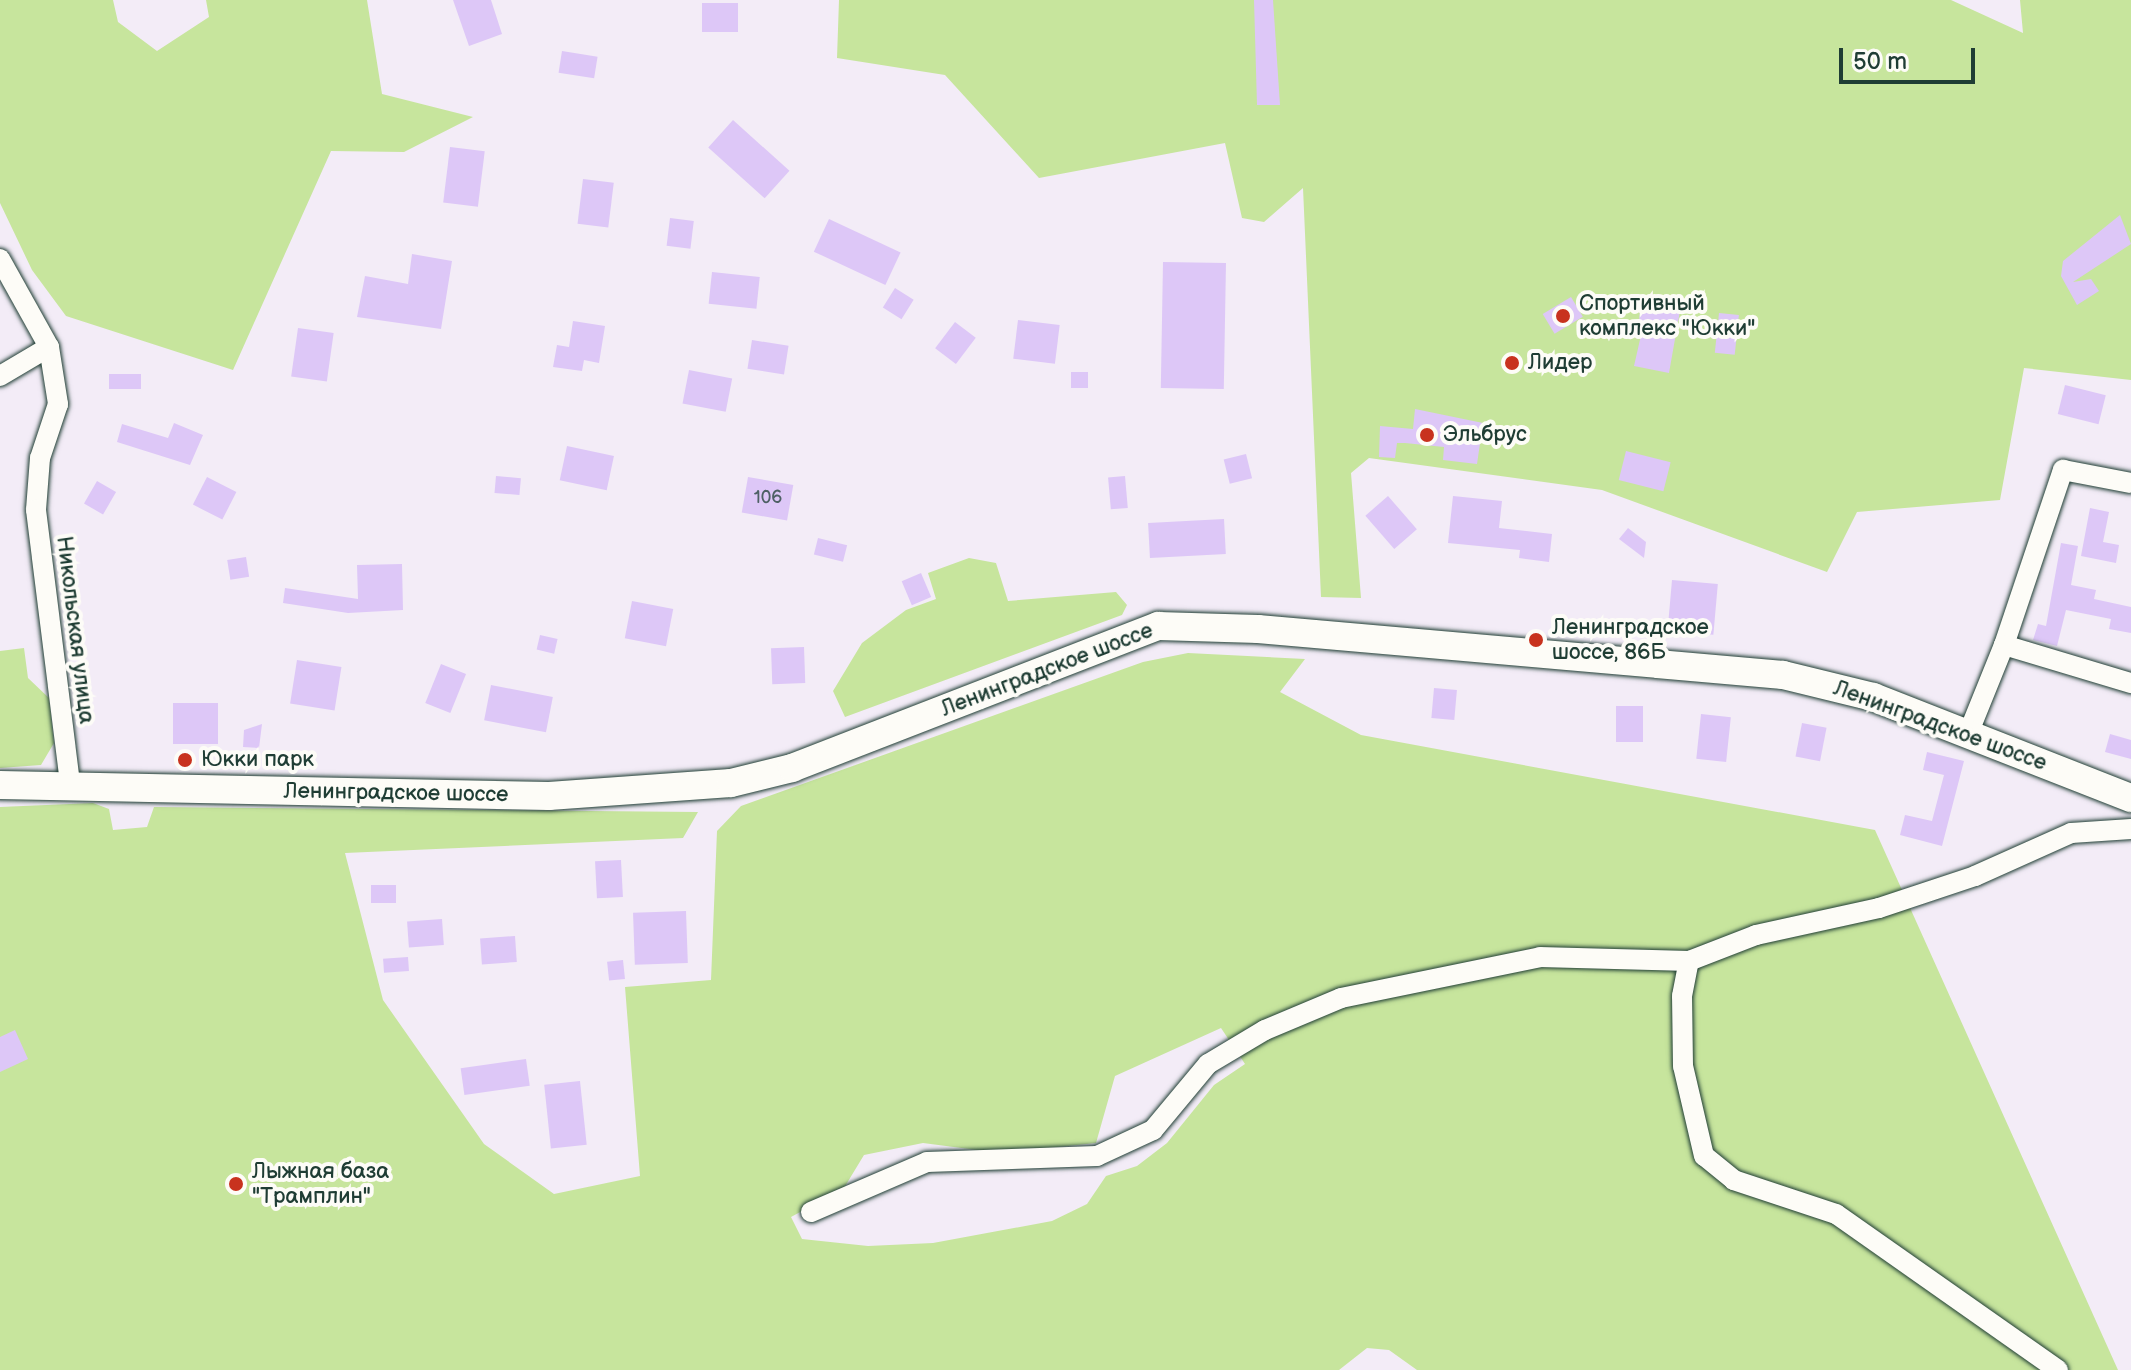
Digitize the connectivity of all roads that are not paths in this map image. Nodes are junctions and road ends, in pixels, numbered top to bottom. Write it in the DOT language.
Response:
graph roads {
  1 [pos="0,259"];
  2 [pos="49,347"];
  3 [pos="0,376"];
  4 [pos="2131,483"];
  5 [pos="2004,645"];
  6 [pos="2131,683"];
  7 [pos="1968,734"];
  8 [pos="70,783"];
  9 [pos="0,785"];
  10 [pos="2131,798"];
  11 [pos="2131,829"];
  12 [pos="1689,961"];
  13 [pos="811,1212"];
  14 [pos="2058,1370"];
  1 -- 2 [label="street, Никольская улица"];
  2 -- 3 [label="street"];
  2 -- 8 [label="street, Никольская улица"];
  4 -- 5 [label="street"];
  5 -- 6 [label="street"];
  5 -- 7 [label="street"];
  7 -- 8 [label="main road, Ленинградское шоссе"];
  7 -- 10 [label="main road, Ленинградское шоссе"];
  8 -- 9 [label="main road, Ленинградское шоссе"];
  11 -- 12 [label="street"];
  12 -- 13 [label="street"];
  12 -- 14 [label="street"];
}
